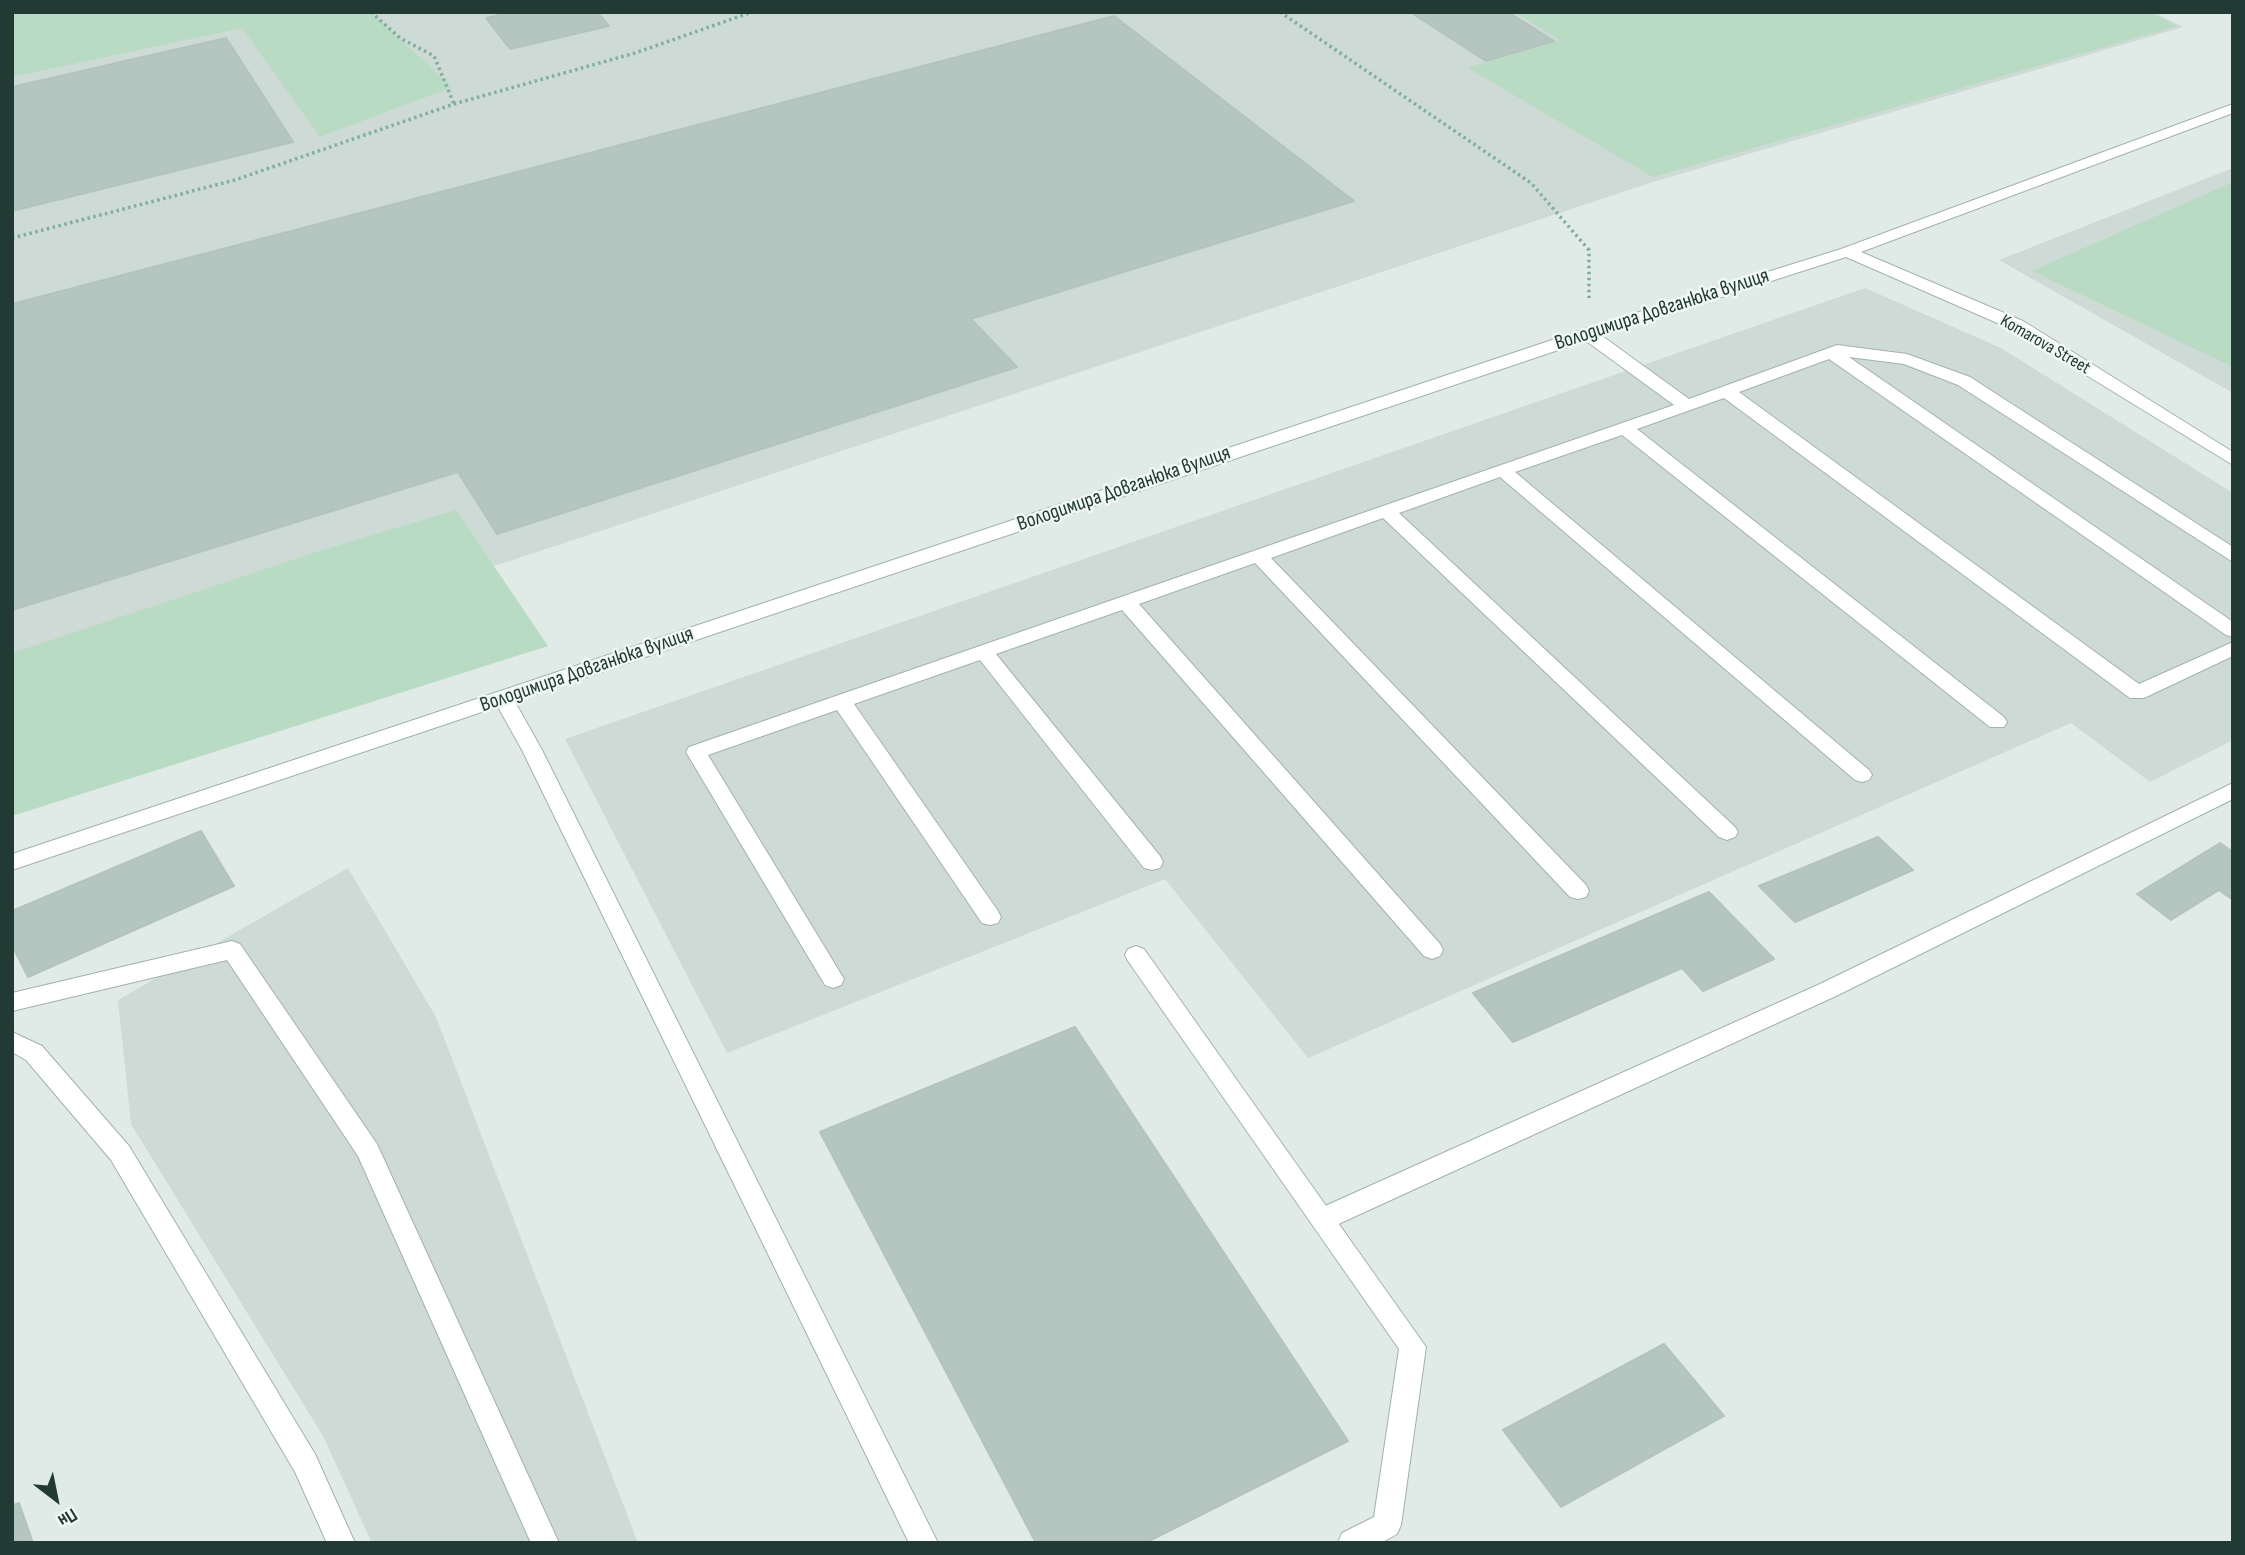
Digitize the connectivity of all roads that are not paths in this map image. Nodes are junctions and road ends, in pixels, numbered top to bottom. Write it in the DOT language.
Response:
graph roads {
  1 [pos="2233,108"];
  2 [pos="1847,251"];
  3 [pos="1588,334"];
  4 [pos="1831,352"];
  5 [pos="1726,391"];
  6 [pos="1687,406"];
  7 [pos="1624,428"];
  8 [pos="2233,460"];
  9 [pos="1502,470"];
  10 [pos="1386,511"];
  11 [pos="1258,556"];
  12 [pos="2233,556"];
  13 [pos="1126,602"];
  14 [pos="2233,631"];
  15 [pos="2233,648"];
  16 [pos="984,652"];
  17 [pos="503,698"];
  18 [pos="842,702"];
  19 [pos="1997,722"];
  20 [pos="1862,775"];
  21 [pos="2233,790"];
  22 [pos="1727,832"];
  23 [pos="12,862"];
  24 [pos="1152,862"];
  25 [pos="1578,891"];
  26 [pos="990,918"];
  27 [pos="1432,950"];
  28 [pos="1136,955"];
  29 [pos="833,979"];
  30 [pos="12,1002"];
  31 [pos="12,1041"];
  32 [pos="1323,1219"];
  33 [pos="341,1543"];
  34 [pos="545,1543"];
  35 [pos="924,1543"];
  36 [pos="1352,1543"];
  1 -- 2 [label="street, Володимира Довганюка вулиця"];
  2 -- 3 [label="street, Володимира Довганюка вулиця"];
  2 -- 8 [label="street, Komarova Street"];
  3 -- 6 [label="street"];
  3 -- 17 [label="street, Володимира Довганюка вулиця"];
  4 -- 5 [label="street"];
  4 -- 12 [label="street"];
  4 -- 14 [label="street"];
  5 -- 6 [label="street"];
  5 -- 15 [label="street"];
  6 -- 7 [label="street"];
  7 -- 9 [label="street"];
  7 -- 19 [label="street"];
  9 -- 10 [label="street"];
  9 -- 20 [label="street"];
  10 -- 11 [label="street"];
  10 -- 22 [label="street"];
  11 -- 13 [label="street"];
  11 -- 25 [label="street"];
  13 -- 16 [label="street"];
  13 -- 27 [label="street"];
  16 -- 18 [label="street"];
  16 -- 24 [label="street"];
  17 -- 23 [label="street, Володимира Довганюка вулиця"];
  17 -- 35 [label="street"];
  18 -- 26 [label="street"];
  18 -- 29 [label="street"];
  21 -- 32 [label="street"];
  28 -- 32 [label="street"];
  30 -- 34 [label="street"];
  31 -- 33 [label="street"];
  32 -- 36 [label="street"];
}
